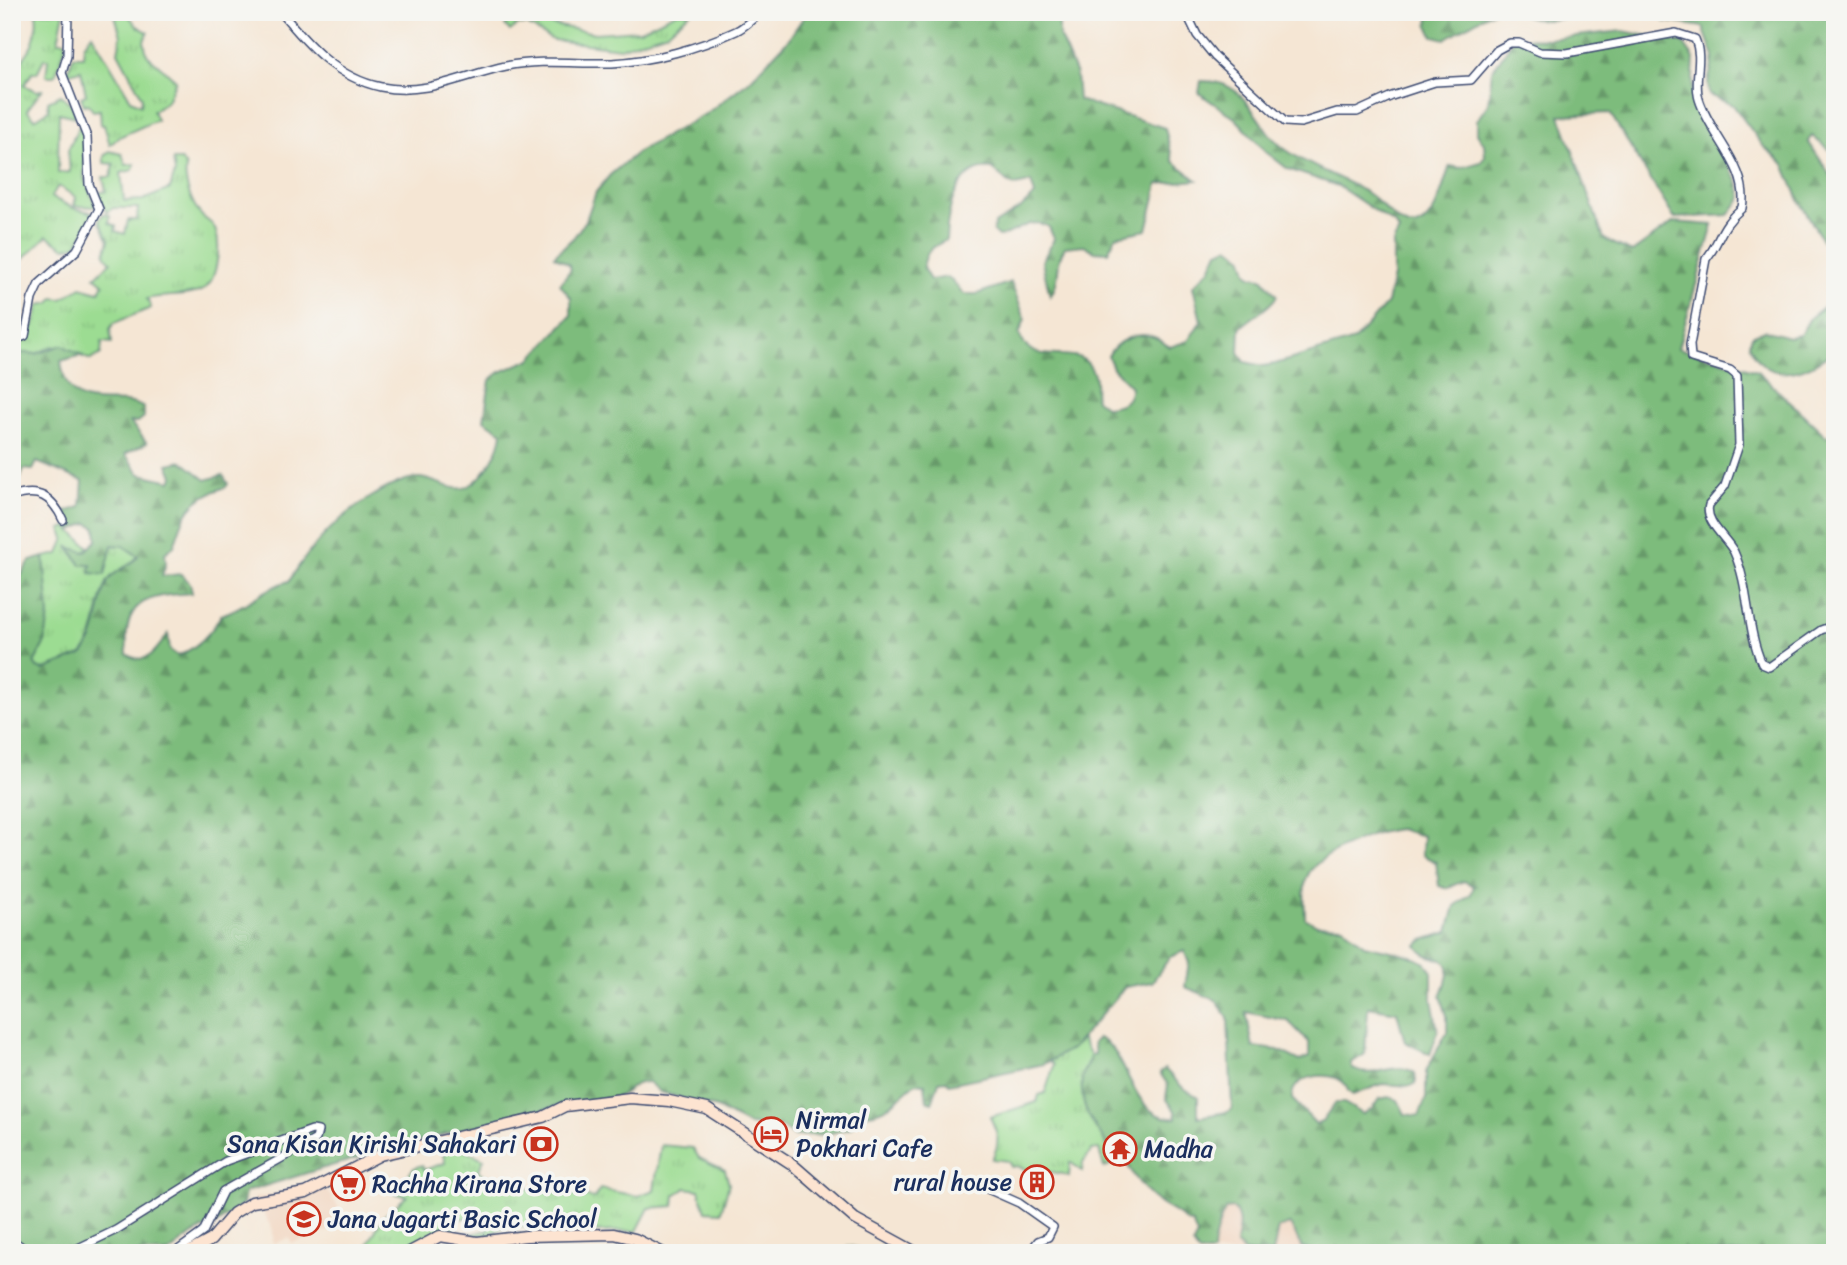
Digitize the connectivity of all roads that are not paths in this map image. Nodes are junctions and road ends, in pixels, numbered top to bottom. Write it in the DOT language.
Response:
graph roads {
  1 [pos="68,12"];
  2 [pos="281,12"];
  3 [pos="761,12"];
  4 [pos="1186,12"];
  5 [pos="12,341"];
  6 [pos="12,496"];
  7 [pos="63,520"];
  8 [pos="1835,625"];
  9 [pos="983,1187"];
  10 [pos="12,1240"];
  11 [pos="205,1249"];
  12 [pos="40,1253"];
  13 [pos="68,1253"];
  14 [pos="174,1253"];
  15 [pos="187,1253"];
  16 [pos="408,1253"];
  17 [pos="663,1253"];
  18 [pos="917,1253"];
  19 [pos="1029,1253"];
  1 -- 5 [label="street"];
  2 -- 3 [label="street"];
  4 -- 8 [label="street"];
  6 -- 7 [label="street"];
  9 -- 19 [label="street"];
  10 -- 12 [label="street"];
  11 -- 15 [label="main road"];
  11 -- 18 [label="main road"];
  13 -- 14 [label="street"];
  16 -- 17 [label="main road"];
}
